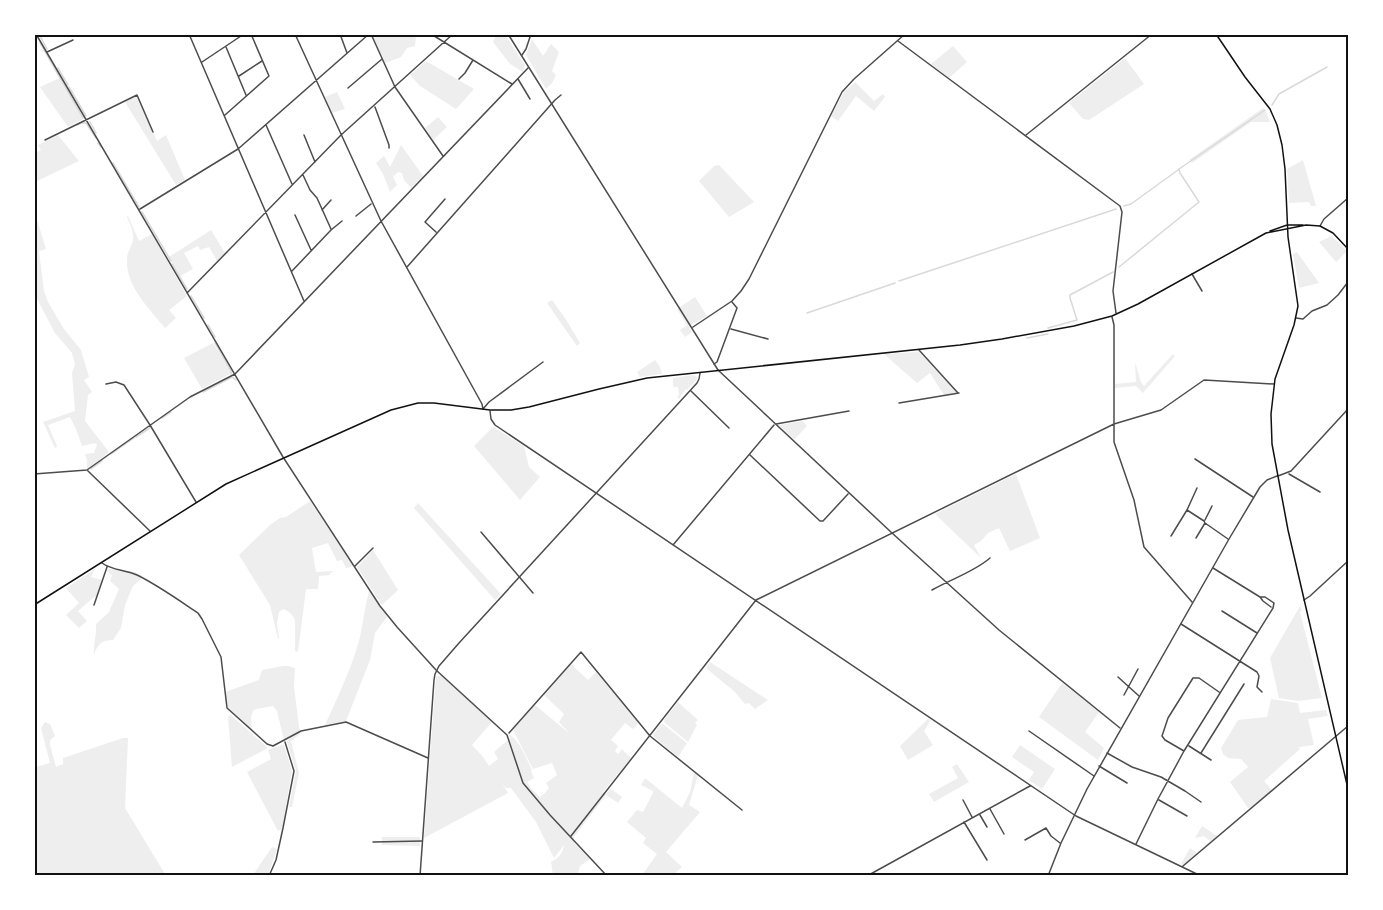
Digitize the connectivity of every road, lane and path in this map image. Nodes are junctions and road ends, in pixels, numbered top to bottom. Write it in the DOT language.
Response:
graph roads {
  1 [pos="36,34"];
  2 [pos="189,34"];
  3 [pos="244,34"];
  4 [pos="251,34"];
  5 [pos="295,34"];
  6 [pos="340,34"];
  7 [pos="370,34"];
  8 [pos="431,34"];
  9 [pos="453,34"];
  10 [pos="508,34"];
  11 [pos="531,34"];
  12 [pos="904,34"];
  13 [pos="1152,34"];
  14 [pos="1216,34"];
  15 [pos="73,40"];
  16 [pos="897,41"];
  17 [pos="444,43"];
  18 [pos="226,46"];
  19 [pos="47,52"];
  20 [pos="347,53"];
  21 [pos="521,56"];
  22 [pos="382,59"];
  23 [pos="473,60"];
  24 [pos="262,61"];
  25 [pos="201,63"];
  26 [pos="529,68"];
  27 [pos="238,76"];
  28 [pos="459,79"];
  29 [pos="518,79"];
  30 [pos="316,80"];
  31 [pos="513,84"];
  32 [pos="394,87"];
  33 [pos="348,88"];
  34 [pos="247,95"];
  35 [pos="561,95"];
  36 [pos="530,99"];
  37 [pos="551,104"];
  38 [pos="374,105"];
  39 [pos="223,116"];
  40 [pos="87,119"];
  41 [pos="266,124"];
  42 [pos="153,132"];
  43 [pos="304,135"];
  44 [pos="341,135"];
  45 [pos="1025,135"];
  46 [pos="45,140"];
  47 [pos="389,148"];
  48 [pos="238,149"];
  49 [pos="443,156"];
  50 [pos="315,162"];
  51 [pos="303,174"];
  52 [pos="293,185"];
  53 [pos="1348,198"];
  54 [pos="445,199"];
  55 [pos="331,200"];
  56 [pos="372,203"];
  57 [pos="139,210"];
  58 [pos="322,210"];
  59 [pos="266,213"];
  60 [pos="295,215"];
  61 [pos="356,216"];
  62 [pos="342,221"];
  63 [pos="381,221"];
  64 [pos="1287,225"];
  65 [pos="1306,225"];
  66 [pos="1320,226"];
  67 [pos="1288,229"];
  68 [pos="331,230"];
  69 [pos="437,233"];
  70 [pos="1266,233"];
  71 [pos="1348,249"];
  72 [pos="311,251"];
  73 [pos="406,267"];
  74 [pos="291,272"];
  75 [pos="1191,274"];
  76 [pos="1348,282"];
  77 [pos="1202,291"];
  78 [pos="187,293"];
  79 [pos="732,301"];
  80 [pos="304,302"];
  81 [pos="1116,314"];
  82 [pos="1112,316"];
  83 [pos="1296,318"];
  84 [pos="692,327"];
  85 [pos="730,328"];
  86 [pos="768,339"];
  87 [pos="918,349"];
  88 [pos="543,362"];
  89 [pos="714,364"];
  90 [pos="718,370"];
  91 [pos="700,372"];
  92 [pos="235,374"];
  93 [pos="106,384"];
  94 [pos="1274,384"];
  95 [pos="690,391"];
  96 [pos="899,403"];
  97 [pos="483,409"];
  98 [pos="1348,409"];
  99 [pos="490,410"];
  100 [pos="849,411"];
  101 [pos="775,424"];
  102 [pos="1114,424"];
  103 [pos="150,425"];
  104 [pos="729,428"];
  105 [pos="749,454"];
  106 [pos="283,457"];
  107 [pos="1195,459"];
  108 [pos="87,470"];
  109 [pos="1288,473"];
  110 [pos="34,474"];
  111 [pos="1278,476"];
  112 [pos="1197,488"];
  113 [pos="1320,492"];
  114 [pos="596,493"];
  115 [pos="849,493"];
  116 [pos="1253,497"];
  117 [pos="196,502"];
  118 [pos="1212,506"];
  119 [pos="1187,510"];
  120 [pos="1204,522"];
  121 [pos="150,531"];
  122 [pos="481,532"];
  123 [pos="891,533"];
  124 [pos="1171,536"];
  125 [pos="1196,538"];
  126 [pos="1229,539"];
  127 [pos="673,545"];
  128 [pos="373,549"];
  129 [pos="990,558"];
  130 [pos="1348,561"];
  131 [pos="101,562"];
  132 [pos="355,566"];
  133 [pos="107,567"];
  134 [pos="1213,568"];
  135 [pos="520,576"];
  136 [pos="946,582"];
  137 [pos="932,590"];
  138 [pos="533,593"];
  139 [pos="1260,597"];
  140 [pos="756,600"];
  141 [pos="1304,600"];
  142 [pos="1193,603"];
  143 [pos="34,605"];
  144 [pos="94,605"];
  145 [pos="1273,608"];
  146 [pos="1222,611"];
  147 [pos="1181,624"];
  148 [pos="1257,633"];
  149 [pos="1240,662"];
  150 [pos="1138,669"];
  151 [pos="436,670"];
  152 [pos="1118,677"];
  153 [pos="1244,684"];
  154 [pos="1129,686"];
  155 [pos="1220,692"];
  156 [pos="1262,692"];
  157 [pos="1124,694"];
  158 [pos="1139,696"];
  159 [pos="1348,726"];
  160 [pos="1121,729"];
  161 [pos="1029,731"];
  162 [pos="507,735"];
  163 [pos="650,736"];
  164 [pos="1336,736"];
  165 [pos="285,741"];
  166 [pos="1188,745"];
  167 [pos="1184,751"];
  168 [pos="1107,753"];
  169 [pos="1201,753"];
  170 [pos="428,758"];
  171 [pos="1211,760"];
  172 [pos="1099,766"];
  173 [pos="1094,776"];
  174 [pos="1168,781"];
  175 [pos="1127,783"];
  176 [pos="1031,786"];
  177 [pos="1348,789"];
  178 [pos="1158,799"];
  179 [pos="963,800"];
  180 [pos="1201,802"];
  181 [pos="989,808"];
  182 [pos="742,810"];
  183 [pos="979,814"];
  184 [pos="1074,814"];
  185 [pos="1187,816"];
  186 [pos="972,818"];
  187 [pos="964,822"];
  188 [pos="987,827"];
  189 [pos="1004,834"];
  190 [pos="571,837"];
  191 [pos="1025,840"];
  192 [pos="422,841"];
  193 [pos="373,842"];
  194 [pos="1061,843"];
  195 [pos="1136,845"];
  196 [pos="987,860"];
  197 [pos="1182,867"];
  198 [pos="270,876"];
  199 [pos="420,876"];
  200 [pos="607,876"];
  201 [pos="867,876"];
  202 [pos="1048,876"];
  203 [pos="1201,876"];
  1 -- 19 [label="street"];
  2 -- 25 [label="street"];
  3 -- 18 [label="street"];
  4 -- 24 [label="street"];
  5 -- 30 [label="street"];
  6 -- 20 [label="street"];
  7 -- 20 [label="street"];
  7 -- 22 [label="street"];
  8 -- 17 [label="street"];
  9 -- 17 [label="street"];
  10 -- 21 [label="street"];
  11 -- 21 [label="street"];
  12 -- 16 [label="street"];
  13 -- 45 [label="street"];
  14 -- 64 [label="main road"];
  15 -- 19 [label="street"];
  16 -- 45 [label="street"];
  16 -- 79 [label="street"];
  17 -- 23 [label="street"];
  17 -- 32 [label="street"];
  18 -- 25 [label="street"];
  18 -- 27 [label="street"];
  19 -- 40 [label="street"];
  20 -- 30 [label="street"];
  21 -- 26 [label="street"];
  22 -- 32 [label="street"];
  22 -- 33 [label="street"];
  23 -- 28 [label="street"];
  23 -- 31 [label="street"];
  24 -- 27 [label="street"];
  24 -- 34 [label="street"];
  25 -- 39 [label="street"];
  26 -- 29 [label="street"];
  26 -- 37 [label="street"];
  27 -- 34 [label="street"];
  29 -- 31 [label="street"];
  29 -- 36 [label="street"];
  30 -- 41 [label="street"];
  30 -- 44 [label="street"];
  31 -- 49 [label="street"];
  32 -- 38 [label="street"];
  32 -- 49 [label="street"];
  34 -- 39 [label="street"];
  35 -- 37 [label="street"];
  37 -- 69 [label="street"];
  37 -- 84 [label="street"];
  38 -- 44 [label="street"];
  38 -- 47 [label="street"];
  39 -- 48 [label="street"];
  40 -- 42 [label="street"];
  40 -- 46 [label="street"];
  40 -- 57 [label="street"];
  41 -- 48 [label="street"];
  41 -- 52 [label="street"];
  43 -- 50 [label="street"];
  44 -- 50 [label="street"];
  44 -- 56 [label="street"];
  45 -- 81 [label="street"];
  48 -- 57 [label="street"];
  48 -- 59 [label="street"];
  49 -- 63 [label="street"];
  50 -- 51 [label="street"];
  51 -- 52 [label="street"];
  51 -- 58 [label="street"];
  52 -- 59 [label="street"];
  53 -- 66 [label="street"];
  54 -- 69 [label="street"];
  55 -- 58 [label="street"];
  56 -- 61 [label="street"];
  56 -- 63 [label="street"];
  57 -- 78 [label="street"];
  58 -- 68 [label="street"];
  59 -- 74 [label="street"];
  59 -- 78 [label="street"];
  60 -- 72 [label="street"];
  62 -- 68 [label="street"];
  63 -- 73 [label="street"];
  63 -- 80 [label="street"];
  64 -- 65 [label="main road"];
  64 -- 67 [label="main road"];
  64 -- 70 [label="main road"];
  65 -- 66 [label="main road"];
  65 -- 67 [label="main road"];
  66 -- 71 [label="main road"];
  67 -- 70 [label="main road"];
  67 -- 83 [label="main road"];
  68 -- 72 [label="street"];
  69 -- 73 [label="street"];
  70 -- 75 [label="main road"];
  72 -- 74 [label="street"];
  73 -- 97 [label="street"];
  74 -- 80 [label="street"];
  75 -- 77 [label="street"];
  75 -- 81 [label="main road"];
  76 -- 83 [label="street"];
  78 -- 92 [label="street"];
  79 -- 84 [label="street"];
  79 -- 85 [label="street"];
  80 -- 92 [label="street"];
  81 -- 82 [label="main road"];
  82 -- 87 [label="main road"];
  82 -- 102 [label="street"];
  83 -- 94 [label="main road"];
  84 -- 89 [label="street"];
  85 -- 86 [label="street"];
  85 -- 89 [label="street"];
  87 -- 90 [label="main road"];
  87 -- 96 [label="street"];
  88 -- 97 [label="street"];
  89 -- 90 [label="street"];
  90 -- 91 [label="main road"];
  90 -- 101 [label="street"];
  91 -- 95 [label="street"];
  91 -- 99 [label="main road"];
  92 -- 103 [label="street"];
  92 -- 106 [label="street"];
  93 -- 103 [label="street"];
  94 -- 102 [label="street"];
  94 -- 111 [label="main road"];
  95 -- 104 [label="street"];
  95 -- 114 [label="street"];
  97 -- 99 [label="main road"];
  97 -- 106 [label="main road"];
  98 -- 109 [label="street"];
  99 -- 114 [label="street"];
  100 -- 101 [label="street"];
  101 -- 105 [label="street"];
  101 -- 115 [label="street"];
  102 -- 123 [label="street"];
  102 -- 142 [label="street"];
  103 -- 108 [label="street"];
  103 -- 117 [label="street"];
  105 -- 115 [label="street"];
  105 -- 127 [label="street"];
  106 -- 117 [label="main road"];
  106 -- 132 [label="street"];
  107 -- 116 [label="street"];
  108 -- 110 [label="street"];
  108 -- 121 [label="street"];
  109 -- 111 [label="street"];
  109 -- 113 [label="street"];
  111 -- 116 [label="street"];
  111 -- 141 [label="main road"];
  112 -- 119 [label="street"];
  114 -- 127 [label="street"];
  114 -- 135 [label="street"];
  115 -- 123 [label="street"];
  116 -- 126 [label="street"];
  117 -- 121 [label="main road"];
  118 -- 120 [label="street"];
  119 -- 120 [label="street"];
  119 -- 124 [label="street"];
  120 -- 125 [label="street"];
  120 -- 126 [label="street"];
  121 -- 131 [label="main road"];
  122 -- 135 [label="street"];
  123 -- 136 [label="street"];
  123 -- 140 [label="street"];
  126 -- 134 [label="street"];
  127 -- 140 [label="street"];
  128 -- 132 [label="street"];
  129 -- 136 [label="street"];
  130 -- 141 [label="street"];
  131 -- 133 [label="street"];
  131 -- 143 [label="main road"];
  132 -- 151 [label="street"];
  133 -- 144 [label="street"];
  133 -- 165 [label="street"];
  134 -- 139 [label="street"];
  134 -- 142 [label="street"];
  135 -- 138 [label="street"];
  135 -- 151 [label="street"];
  136 -- 137 [label="street"];
  136 -- 160 [label="street"];
  139 -- 145 [label="street"];
  139 -- 145 [label="street"];
  140 -- 163 [label="street"];
  140 -- 176 [label="street"];
  141 -- 164 [label="main road"];
  142 -- 147 [label="street"];
  145 -- 148 [label="street"];
  146 -- 148 [label="street"];
  147 -- 149 [label="street"];
  147 -- 158 [label="street"];
  148 -- 149 [label="street"];
  149 -- 155 [label="street"];
  149 -- 156 [label="street"];
  150 -- 154 [label="street"];
  151 -- 162 [label="street"];
  151 -- 170 [label="street"];
  152 -- 154 [label="street"];
  153 -- 169 [label="street"];
  154 -- 157 [label="street"];
  154 -- 158 [label="street"];
  155 -- 166 [label="street"];
  155 -- 167 [label="street"];
  158 -- 160 [label="street"];
  159 -- 164 [label="street"];
  160 -- 168 [label="street"];
  161 -- 173 [label="street"];
  162 -- 163 [label="street"];
  162 -- 190 [label="street"];
  163 -- 182 [label="street"];
  163 -- 190 [label="street"];
  164 -- 177 [label="main road"];
  164 -- 197 [label="street"];
  165 -- 170 [label="street"];
  165 -- 198 [label="street"];
  166 -- 167 [label="street"];
  166 -- 169 [label="street"];
  167 -- 174 [label="street"];
  168 -- 172 [label="street"];
  168 -- 174 [label="street"];
  169 -- 171 [label="street"];
  170 -- 192 [label="street"];
  172 -- 173 [label="street"];
  172 -- 175 [label="street"];
  173 -- 184 [label="street"];
  174 -- 178 [label="street"];
  174 -- 180 [label="street"];
  176 -- 181 [label="street"];
  176 -- 184 [label="street"];
  178 -- 185 [label="street"];
  178 -- 195 [label="street"];
  179 -- 186 [label="street"];
  181 -- 183 [label="street"];
  181 -- 189 [label="street"];
  183 -- 186 [label="street"];
  183 -- 188 [label="street"];
  184 -- 194 [label="street"];
  184 -- 195 [label="street"];
  186 -- 187 [label="street"];
  187 -- 196 [label="street"];
  187 -- 201 [label="street"];
  190 -- 200 [label="street"];
  191 -- 194 [label="street"];
  192 -- 193 [label="street"];
  192 -- 199 [label="street"];
  194 -- 202 [label="street"];
  195 -- 197 [label="street"];
  197 -- 203 [label="street"];
}
